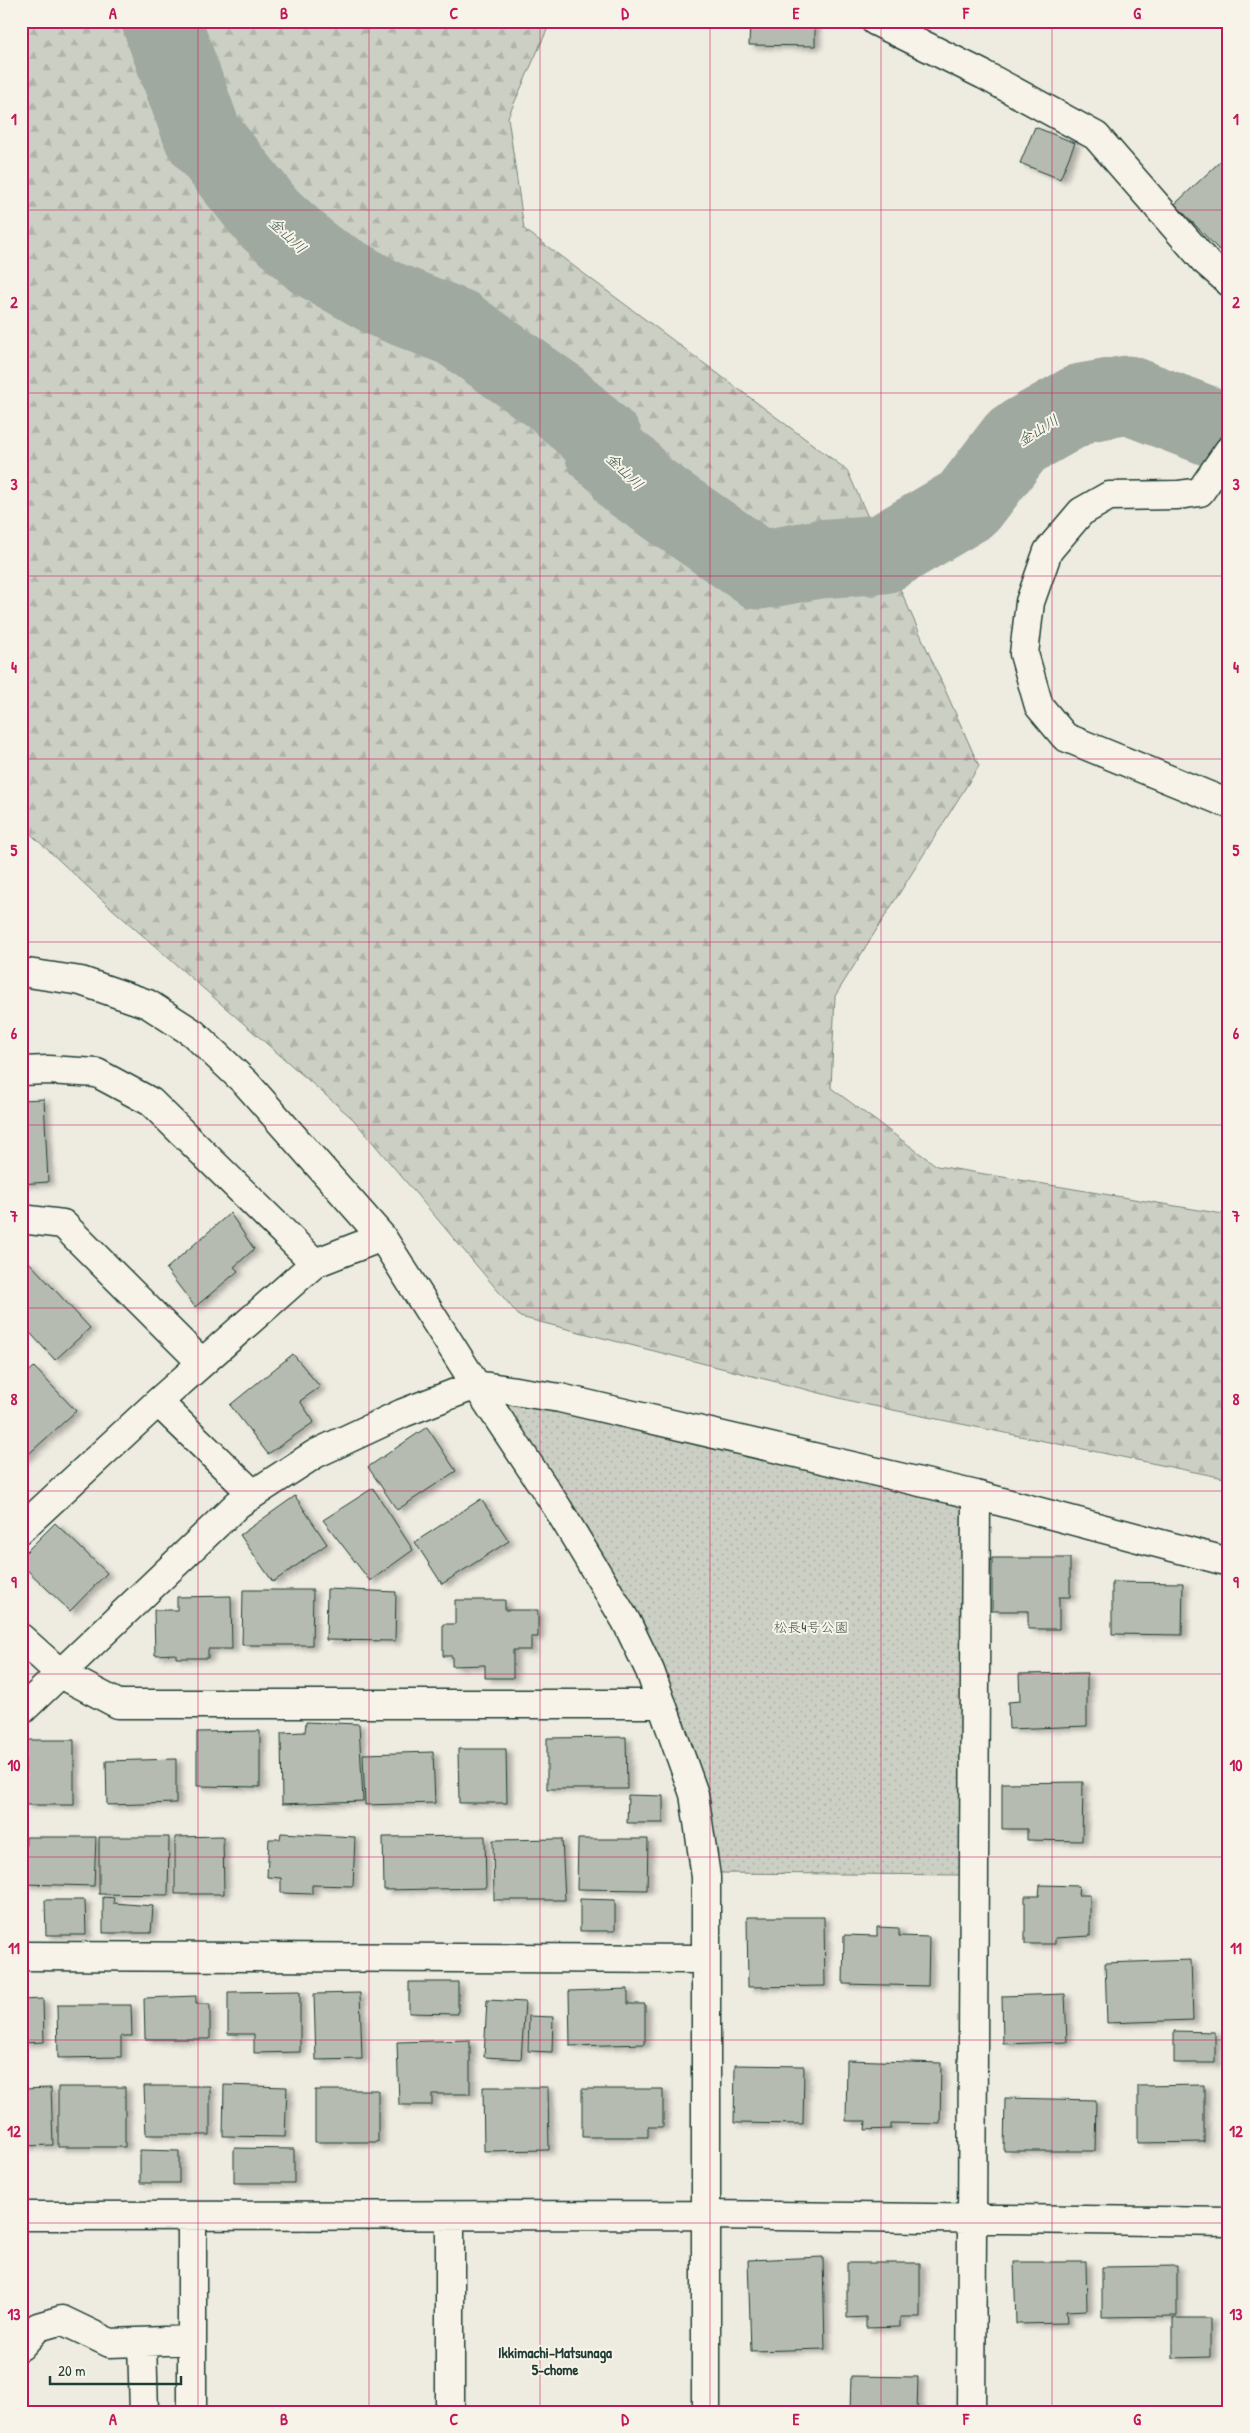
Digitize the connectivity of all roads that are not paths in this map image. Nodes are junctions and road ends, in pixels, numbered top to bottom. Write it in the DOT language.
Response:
graph roads {
  1 [pos="875,21"];
  2 [pos="1229,282"];
  3 [pos="1229,450"];
  4 [pos="1229,804"];
  5 [pos="21,972"];
  6 [pos="21,1071"];
  7 [pos="21,1219"];
  8 [pos="382,1237"];
  9 [pos="315,1263"];
  10 [pos="202,1363"];
  11 [pos="476,1385"];
  12 [pos="158,1402"];
  13 [pos="253,1494"];
  14 [pos="976,1495"];
  15 [pos="25,1519"];
  16 [pos="1229,1562"];
  17 [pos="21,1638"];
  18 [pos="60,1674"];
  19 [pos="662,1704"];
  20 [pos="21,1711"];
  21 [pos="21,1956"];
  22 [pos="706,1959"];
  23 [pos="706,2214"];
  24 [pos="21,2216"];
  25 [pos="450,2216"];
  26 [pos="192,2217"];
  27 [pos="972,2218"];
  28 [pos="1229,2222"];
  29 [pos="192,2340"];
  30 [pos="142,2342"];
  31 [pos="21,2346"];
  32 [pos="144,2412"];
  33 [pos="192,2412"];
  34 [pos="450,2412"];
  35 [pos="706,2412"];
  36 [pos="971,2412"];
  1 -- 2 [label="street"];
  3 -- 4 [label="street"];
  5 -- 8 [label="street"];
  6 -- 9 [label="street"];
  7 -- 10 [label="street"];
  8 -- 9 [label="street"];
  8 -- 11 [label="street"];
  9 -- 10 [label="street"];
  10 -- 12 [label="street"];
  11 -- 13 [label="street"];
  11 -- 14 [label="street"];
  11 -- 19 [label="street"];
  12 -- 13 [label="street"];
  12 -- 15 [label="street"];
  13 -- 18 [label="street"];
  14 -- 16 [label="street"];
  14 -- 27 [label="street"];
  17 -- 18 [label="street"];
  18 -- 19 [label="street"];
  18 -- 20 [label="street"];
  19 -- 22 [label="street"];
  21 -- 22 [label="street"];
  22 -- 23 [label="street"];
  23 -- 25 [label="street"];
  23 -- 27 [label="street"];
  23 -- 35 [label="street"];
  24 -- 26 [label="street"];
  25 -- 26 [label="street"];
  25 -- 34 [label="street"];
  26 -- 29 [label="street"];
  27 -- 28 [label="street"];
  27 -- 36 [label="street"];
  29 -- 30 [label="street"];
  29 -- 33 [label="street"];
  30 -- 31 [label="street"];
  30 -- 32 [label="street"];
}
